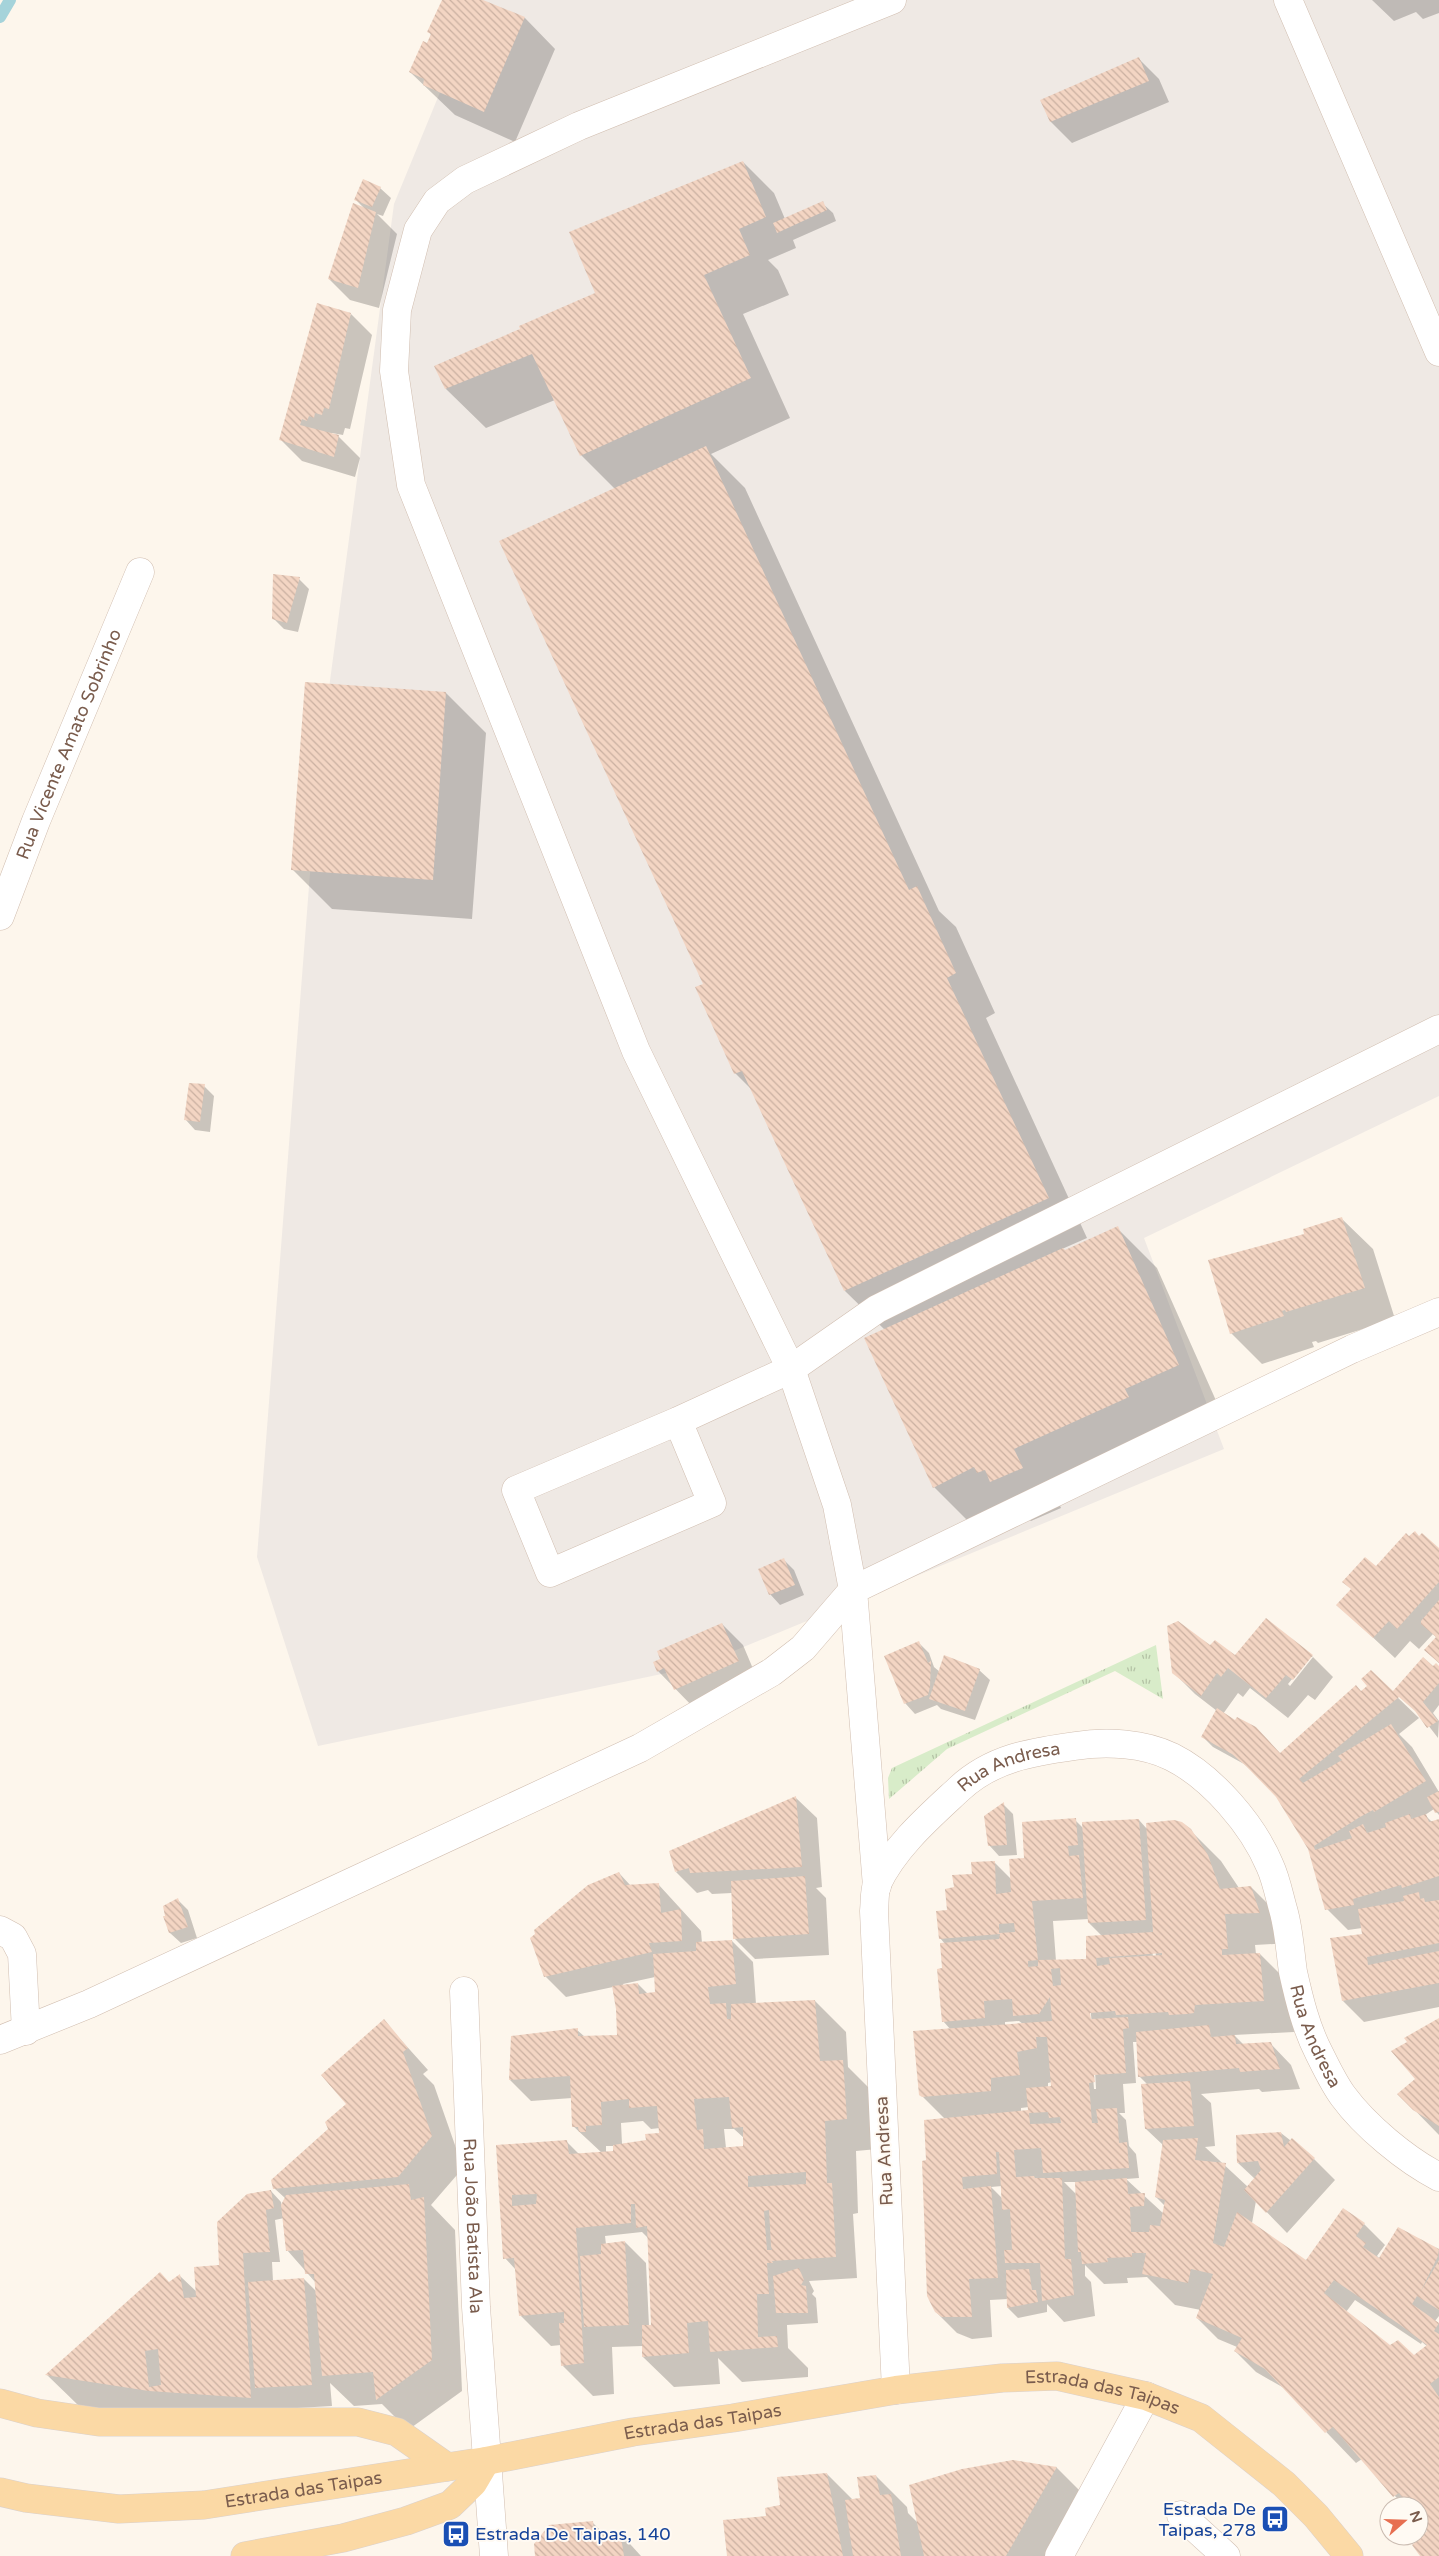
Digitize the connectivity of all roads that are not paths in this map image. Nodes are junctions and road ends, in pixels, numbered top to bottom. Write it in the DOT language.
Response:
graph roads {
  1 [pos="892,0"];
  2 [pos="1288,0"];
  3 [pos="1439,352"];
  4 [pos="140,572"];
  5 [pos="0,916"];
  6 [pos="1439,1029"];
  7 [pos="1439,1312"];
  8 [pos="791,1369"];
  9 [pos="678,1421"];
  10 [pos="853,1590"];
  11 [pos="877,1886"];
  12 [pos="0,1930"];
  13 [pos="464,1991"];
  14 [pos="26,2031"];
  15 [pos="0,2040"];
  16 [pos="1439,2177"];
  17 [pos="896,2390"];
  18 [pos="1146,2396"];
  19 [pos="0,2403"];
  20 [pos="486,2461"];
  21 [pos="447,2467"];
  22 [pos="0,2492"];
  23 [pos="1182,2515"];
  24 [pos="245,2556"];
  25 [pos="494,2556"];
  26 [pos="1059,2556"];
  27 [pos="1226,2556"];
  28 [pos="1349,2556"];
  1 -- 8 [label="street"];
  2 -- 3 [label="street"];
  4 -- 5 [label="street, Rua Vicente Amato Sobrinho"];
  6 -- 8 [label="street"];
  7 -- 10 [label="street"];
  8 -- 9 [label="street"];
  8 -- 10 [label="street"];
  9 -- 9 [label="street"];
  10 -- 11 [label="street"];
  10 -- 14 [label="street"];
  11 -- 16 [label="street, Rua Andresa"];
  11 -- 17 [label="street, Rua Andresa"];
  12 -- 14 [label="street"];
  13 -- 20 [label="street, Rua João Batista Ala"];
  14 -- 15 [label="street"];
  17 -- 18 [label="main road, Estrada das Taipas"];
  17 -- 20 [label="main road, Estrada das Taipas"];
  18 -- 26 [label="street"];
  18 -- 28 [label="main road, Estrada das Taipas"];
  19 -- 21 [label="main road"];
  20 -- 21 [label="main road, Estrada das Taipas"];
  20 -- 24 [label="main road"];
  20 -- 25 [label="street, Rua João Batista Ala"];
  21 -- 22 [label="main road, Estrada das Taipas"];
  23 -- 27 [label="street"];
}
